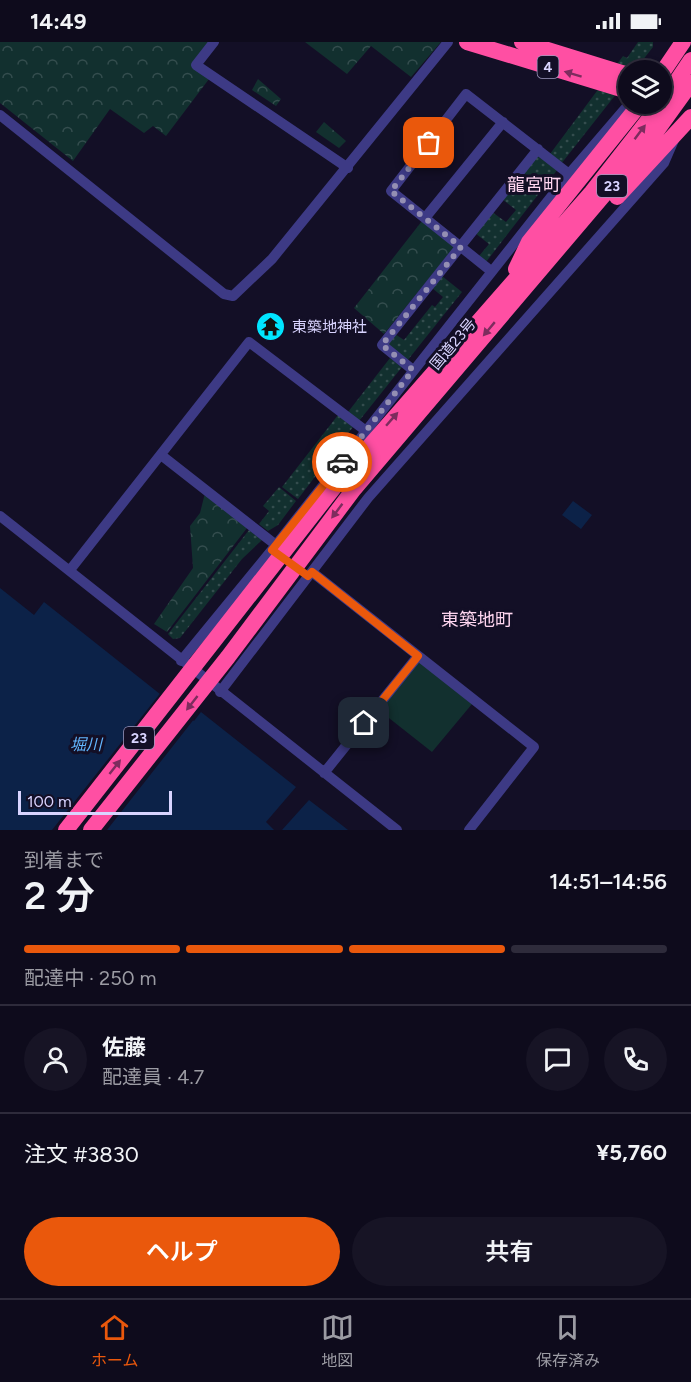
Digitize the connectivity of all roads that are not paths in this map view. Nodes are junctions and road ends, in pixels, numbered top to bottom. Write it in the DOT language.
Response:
graph roads {
  1 [pos="214,42"];
  2 [pos="448,42"];
  3 [pos="467,42"];
  4 [pos="522,42"];
  5 [pos="683,42"];
  6 [pos="537,45"];
  7 [pos="671,60"];
  8 [pos="691,60"];
  9 [pos="618,72"];
  10 [pos="691,83"];
  11 [pos="672,87"];
  12 [pos="618,88"];
  13 [pos="672,89"];
  14 [pos="691,95"];
  15 [pos="672,106"];
  16 [pos="691,110"];
  17 [pos="620,114"];
  18 [pos="632,114"];
  19 [pos="652,114"];
  20 [pos="0,115"];
  21 [pos="691,117"];
  22 [pos="503,122"];
  23 [pos="677,132"];
  24 [pos="538,149"];
  25 [pos="348,168"];
  26 [pos="569,174"];
  27 [pos="425,218"];
  28 [pos="461,247"];
  29 [pos="491,272"];
  30 [pos="526,284"];
  31 [pos="507,289"];
  32 [pos="413,370"];
  33 [pos="366,431"];
  34 [pos="160,455"];
  35 [pos="0,516"];
  36 [pos="274,547"];
  37 [pos="70,570"];
  38 [pos="310,574"];
  39 [pos="418,656"];
  40 [pos="181,661"];
  41 [pos="220,692"];
  42 [pos="324,773"];
  43 [pos="66,830"];
  44 [pos="91,830"];
  45 [pos="397,830"];
  46 [pos="469,830"];
  1 -- 25 [label="street"];
  2 -- 25 [label="street"];
  12 -- 3 [label="highway, 4, one-way"];
  4 -- 6 [label="highway, 4"];
  5 -- 7 [label="highway"];
  6 -- 9 [label="highway, 4"];
  8 -- 11 [label="highway, 国道23号 / 23"];
  10 -- 30 [label="highway, 国道23号 / 23"];
  13 -- 14 [label="highway"];
  15 -- 16 [label="highway"];
  17 -- 26 [label="street"];
  18 -- 31 [label="highway"];
  31 -- 19 [label="highway, 国道23号 / 23, one-way"];
  20 -- 25 [label="street"];
  21 -- 23 [label="highway"];
  22 -- 24 [label="street"];
  22 -- 27 [label="street"];
  22 -- 27 [label="street"];
  23 -- 30 [label="highway"];
  23 -- 38 [label="street"];
  24 -- 26 [label="street"];
  24 -- 28 [label="street"];
  26 -- 29 [label="street"];
  27 -- 28 [label="street"];
  28 -- 29 [label="street"];
  28 -- 32 [label="street"];
  29 -- 32 [label="street"];
  30 -- 44 [label="highway, 国道23号 / 23, one-way"];
  43 -- 31 [label="highway, 国道23号 / 23, one-way"];
  32 -- 33 [label="street"];
  33 -- 34 [label="street"];
  33 -- 36 [label="street"];
  34 -- 36 [label="street"];
  34 -- 37 [label="street"];
  35 -- 37 [label="street"];
  36 -- 38 [label="street"];
  36 -- 40 [label="street"];
  37 -- 40 [label="street"];
  38 -- 39 [label="street"];
  38 -- 41 [label="street"];
  39 -- 42 [label="street"];
  39 -- 46 [label="street"];
  40 -- 41 [label="street"];
  41 -- 42 [label="street"];
  42 -- 45 [label="street"];
}
